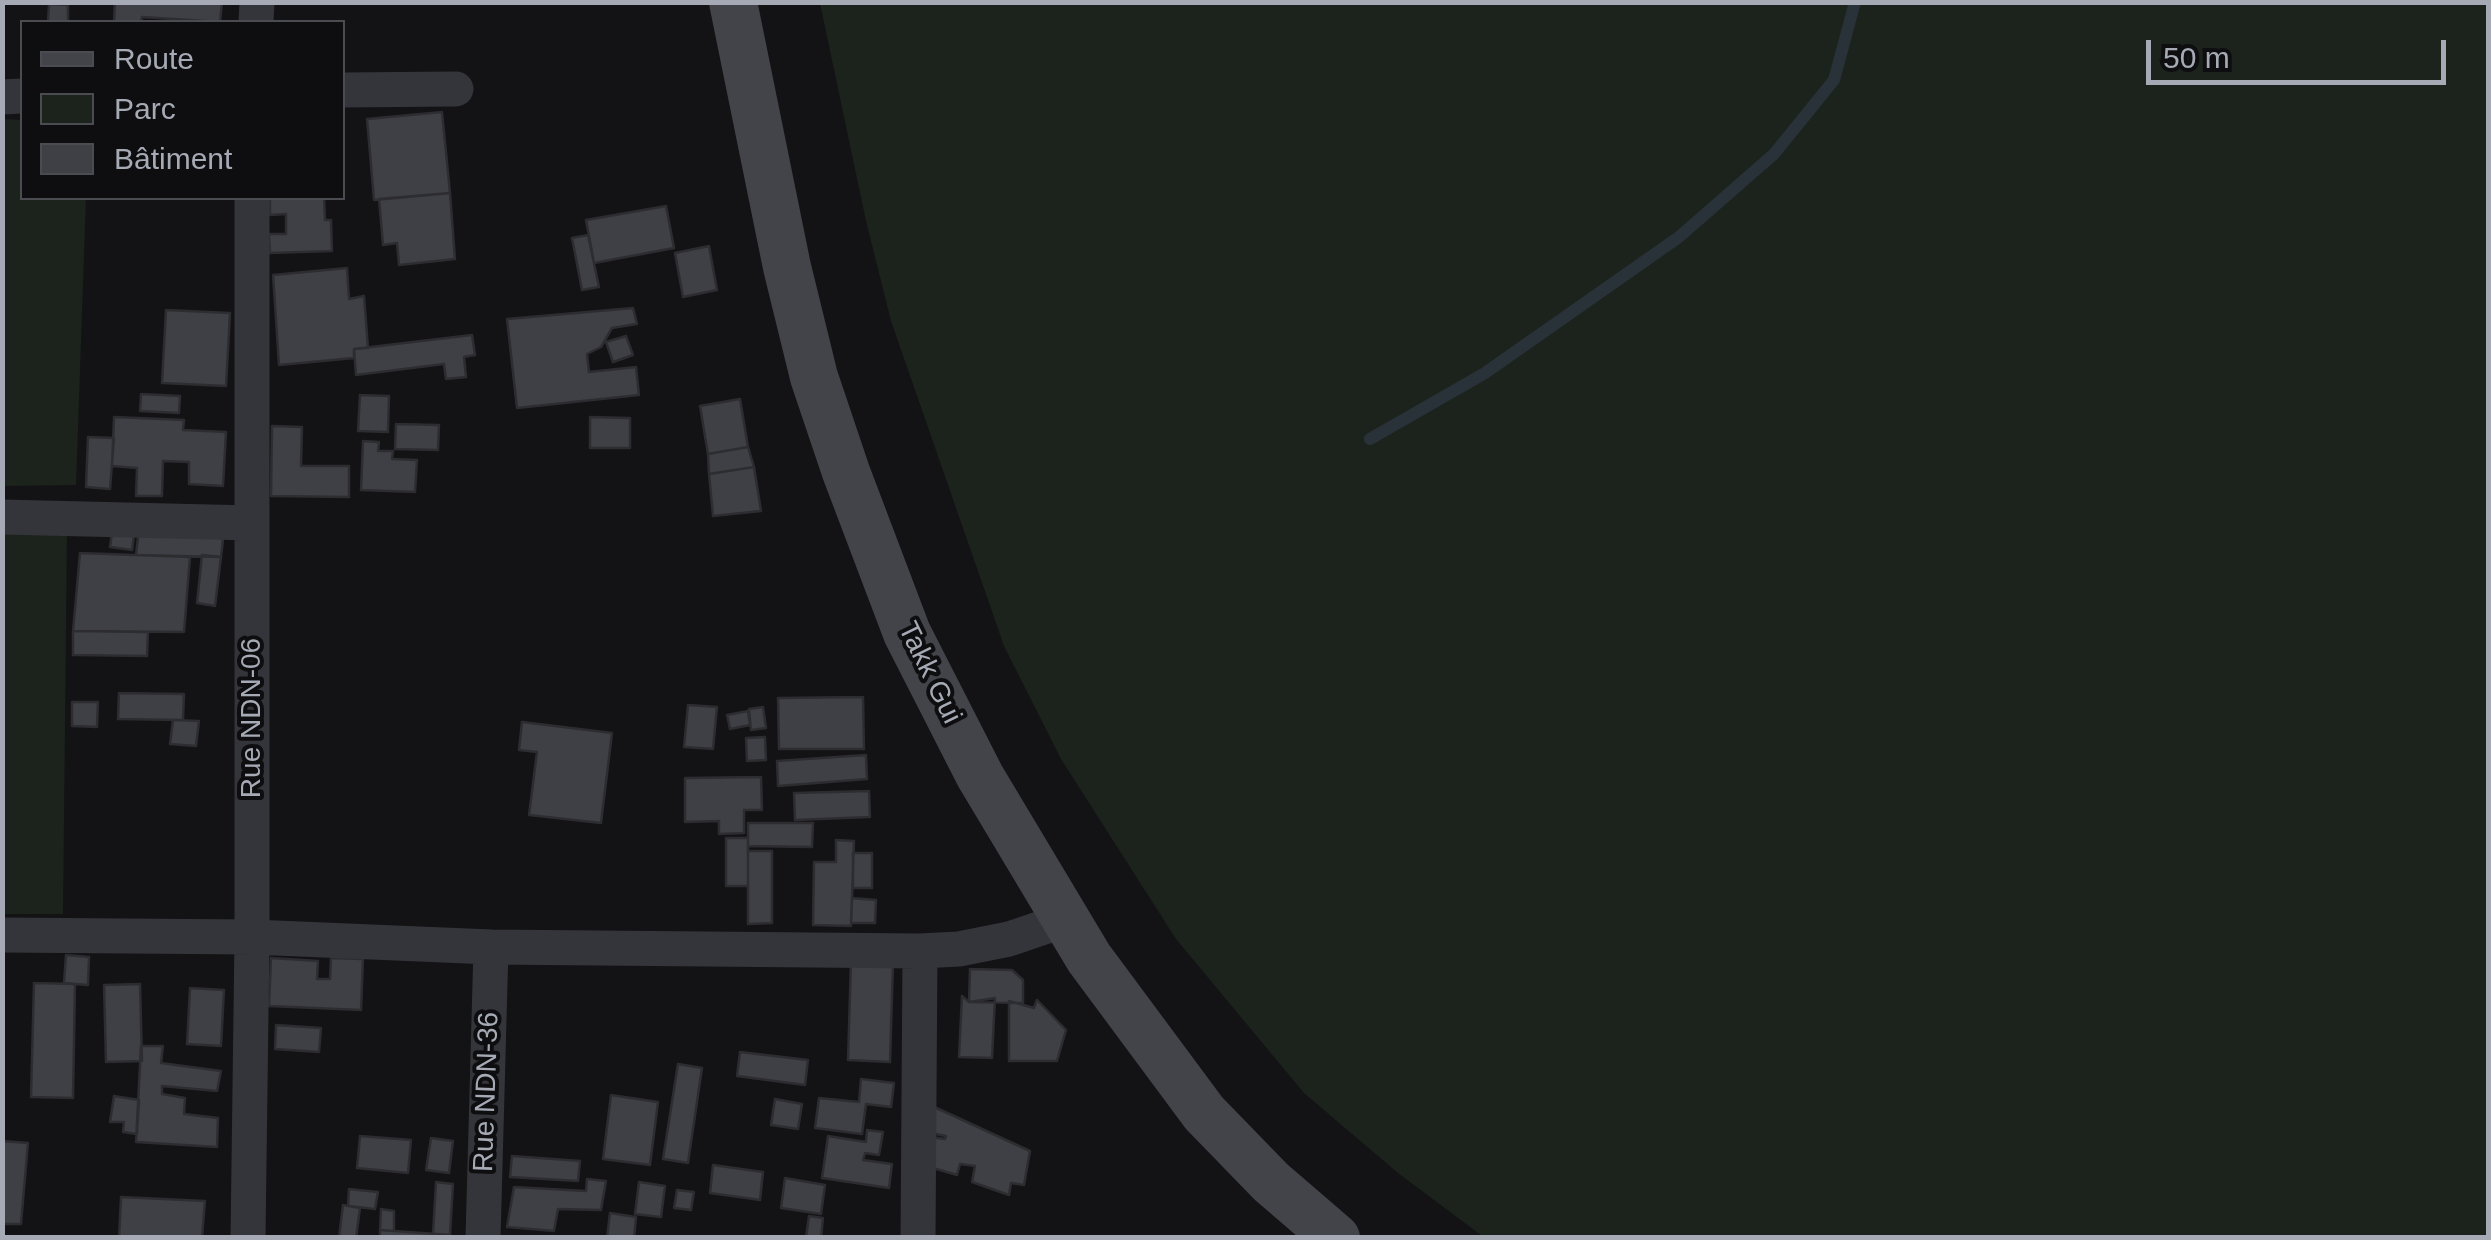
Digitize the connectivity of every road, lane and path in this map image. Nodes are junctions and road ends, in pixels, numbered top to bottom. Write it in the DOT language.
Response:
graph roads {
  1 [pos="733,2"];
  2 [pos="456,89"];
  3 [pos="345,90"];
  4 [pos="252,200"];
  5 [pos="2,517"];
  6 [pos="252,523"];
  7 [pos="1065,920"];
  8 [pos="2,935"];
  9 [pos="252,937"];
  10 [pos="491,947"];
  11 [pos="920,951"];
  12 [pos="248,1238"];
  13 [pos="483,1238"];
  14 [pos="918,1238"];
  15 [pos="1336,1238"];
  1 -- 7 [label="street, Takk Gui"];
  2 -- 3 [label="street"];
  4 -- 6 [label="street, Rue NDN-06"];
  5 -- 6 [label="street"];
  6 -- 9 [label="street, Rue NDN-06"];
  7 -- 11 [label="street"];
  7 -- 15 [label="street, Takk Gui"];
  8 -- 9 [label="street"];
  9 -- 10 [label="street"];
  9 -- 12 [label="street, Rue NDN-06"];
  10 -- 11 [label="street"];
  10 -- 13 [label="street, Rue NDN-36"];
  11 -- 14 [label="street"];
}
